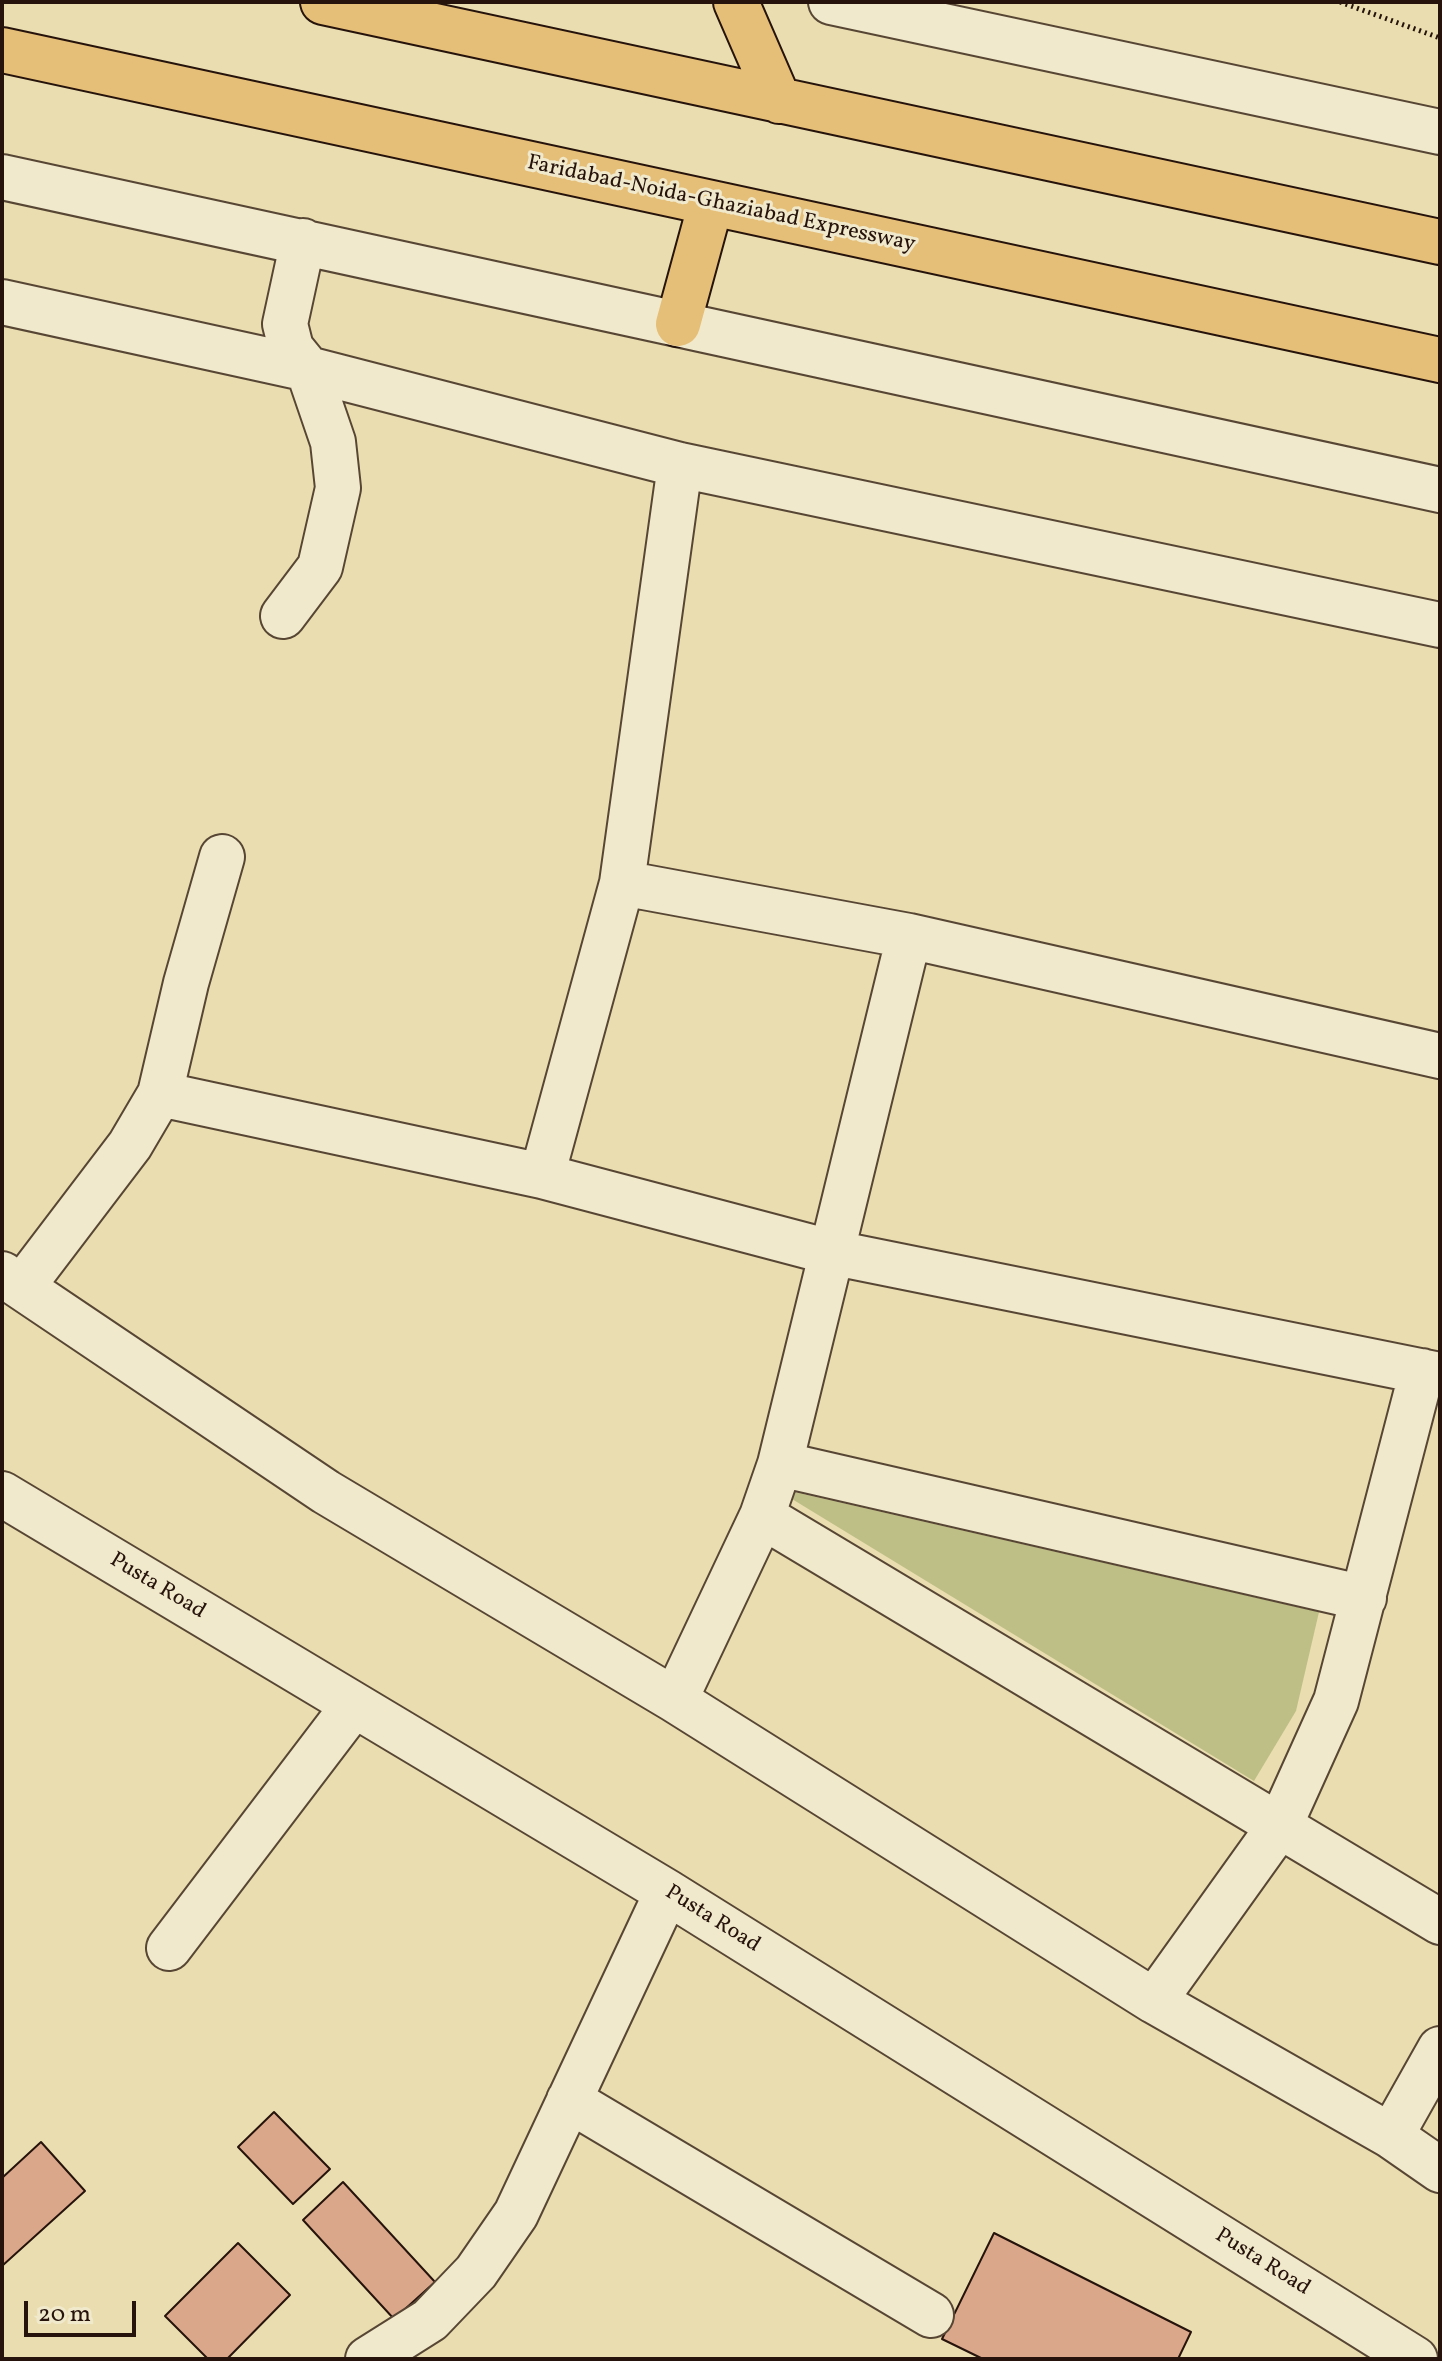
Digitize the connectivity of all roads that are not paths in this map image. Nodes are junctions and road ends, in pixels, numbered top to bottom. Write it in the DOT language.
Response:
graph roads {
  1 [pos="323,2"];
  2 [pos="736,2"];
  3 [pos="831,2"];
  4 [pos="2,50"];
  5 [pos="779,101"];
  6 [pos="1440,132"];
  7 [pos="2,177"];
  8 [pos="711,203"];
  9 [pos="303,241"];
  10 [pos="1440,242"];
  11 [pos="2,302"];
  12 [pos="678,324"];
  13 [pos="1440,360"];
  14 [pos="308,369"];
  15 [pos="680,465"];
  16 [pos="1440,490"];
  17 [pos="283,616"];
  18 [pos="1440,625"];
  19 [pos="222,857"];
  20 [pos="622,883"];
  21 [pos="909,936"];
  22 [pos="1440,1056"];
  23 [pos="160,1094"];
  24 [pos="542,1176"];
  25 [pos="830,1252"];
  26 [pos="12,1280"];
  27 [pos="1431,1373"];
  28 [pos="780,1464"];
  29 [pos="2,1494"];
  30 [pos="762,1516"];
  31 [pos="1364,1598"];
  32 [pos="675,1700"];
  33 [pos="354,1705"];
  34 [pos="1280,1825"];
  35 [pos="667,1892"];
  36 [pos="1440,1922"];
  37 [pos="169,1948"];
  38 [pos="1154,2001"];
  39 [pos="1440,2049"];
  40 [pos="569,2100"];
  41 [pos="1391,2136"];
  42 [pos="1440,2170"];
  43 [pos="931,2315"];
  44 [pos="1370,2346"];
  45 [pos="400,2352"];
  46 [pos="1415,2359"];
  1 -- 5 [label="main road"];
  2 -- 5 [label="main road"];
  3 -- 6 [label="street"];
  4 -- 8 [label="main road, Faridabad-Noida-Ghaziabad Expressway"];
  5 -- 10 [label="main road"];
  7 -- 9 [label="street"];
  8 -- 12 [label="main road"];
  8 -- 13 [label="main road, Faridabad-Noida-Ghaziabad Expressway"];
  9 -- 12 [label="street"];
  9 -- 14 [label="street"];
  11 -- 14 [label="street"];
  12 -- 16 [label="street"];
  14 -- 15 [label="street"];
  14 -- 17 [label="street"];
  15 -- 18 [label="street"];
  15 -- 20 [label="street"];
  19 -- 23 [label="street"];
  20 -- 21 [label="street"];
  20 -- 24 [label="street"];
  21 -- 22 [label="street"];
  21 -- 25 [label="street"];
  23 -- 24 [label="street"];
  23 -- 26 [label="street"];
  24 -- 25 [label="street"];
  25 -- 27 [label="street"];
  25 -- 28 [label="street"];
  26 -- 32 [label="street"];
  27 -- 31 [label="street"];
  28 -- 30 [label="street"];
  28 -- 31 [label="street"];
  29 -- 33 [label="street, Pusta Road"];
  30 -- 32 [label="street"];
  30 -- 34 [label="street"];
  31 -- 34 [label="street"];
  32 -- 38 [label="street"];
  33 -- 35 [label="street, Pusta Road"];
  33 -- 37 [label="street"];
  34 -- 36 [label="street"];
  34 -- 38 [label="street"];
  35 -- 40 [label="street"];
  35 -- 44 [label="street, Pusta Road"];
  38 -- 41 [label="street"];
  39 -- 41 [label="street"];
  40 -- 43 [label="street"];
  40 -- 45 [label="street"];
  41 -- 42 [label="street"];
  44 -- 46 [label="street, Pusta Road"];
}
